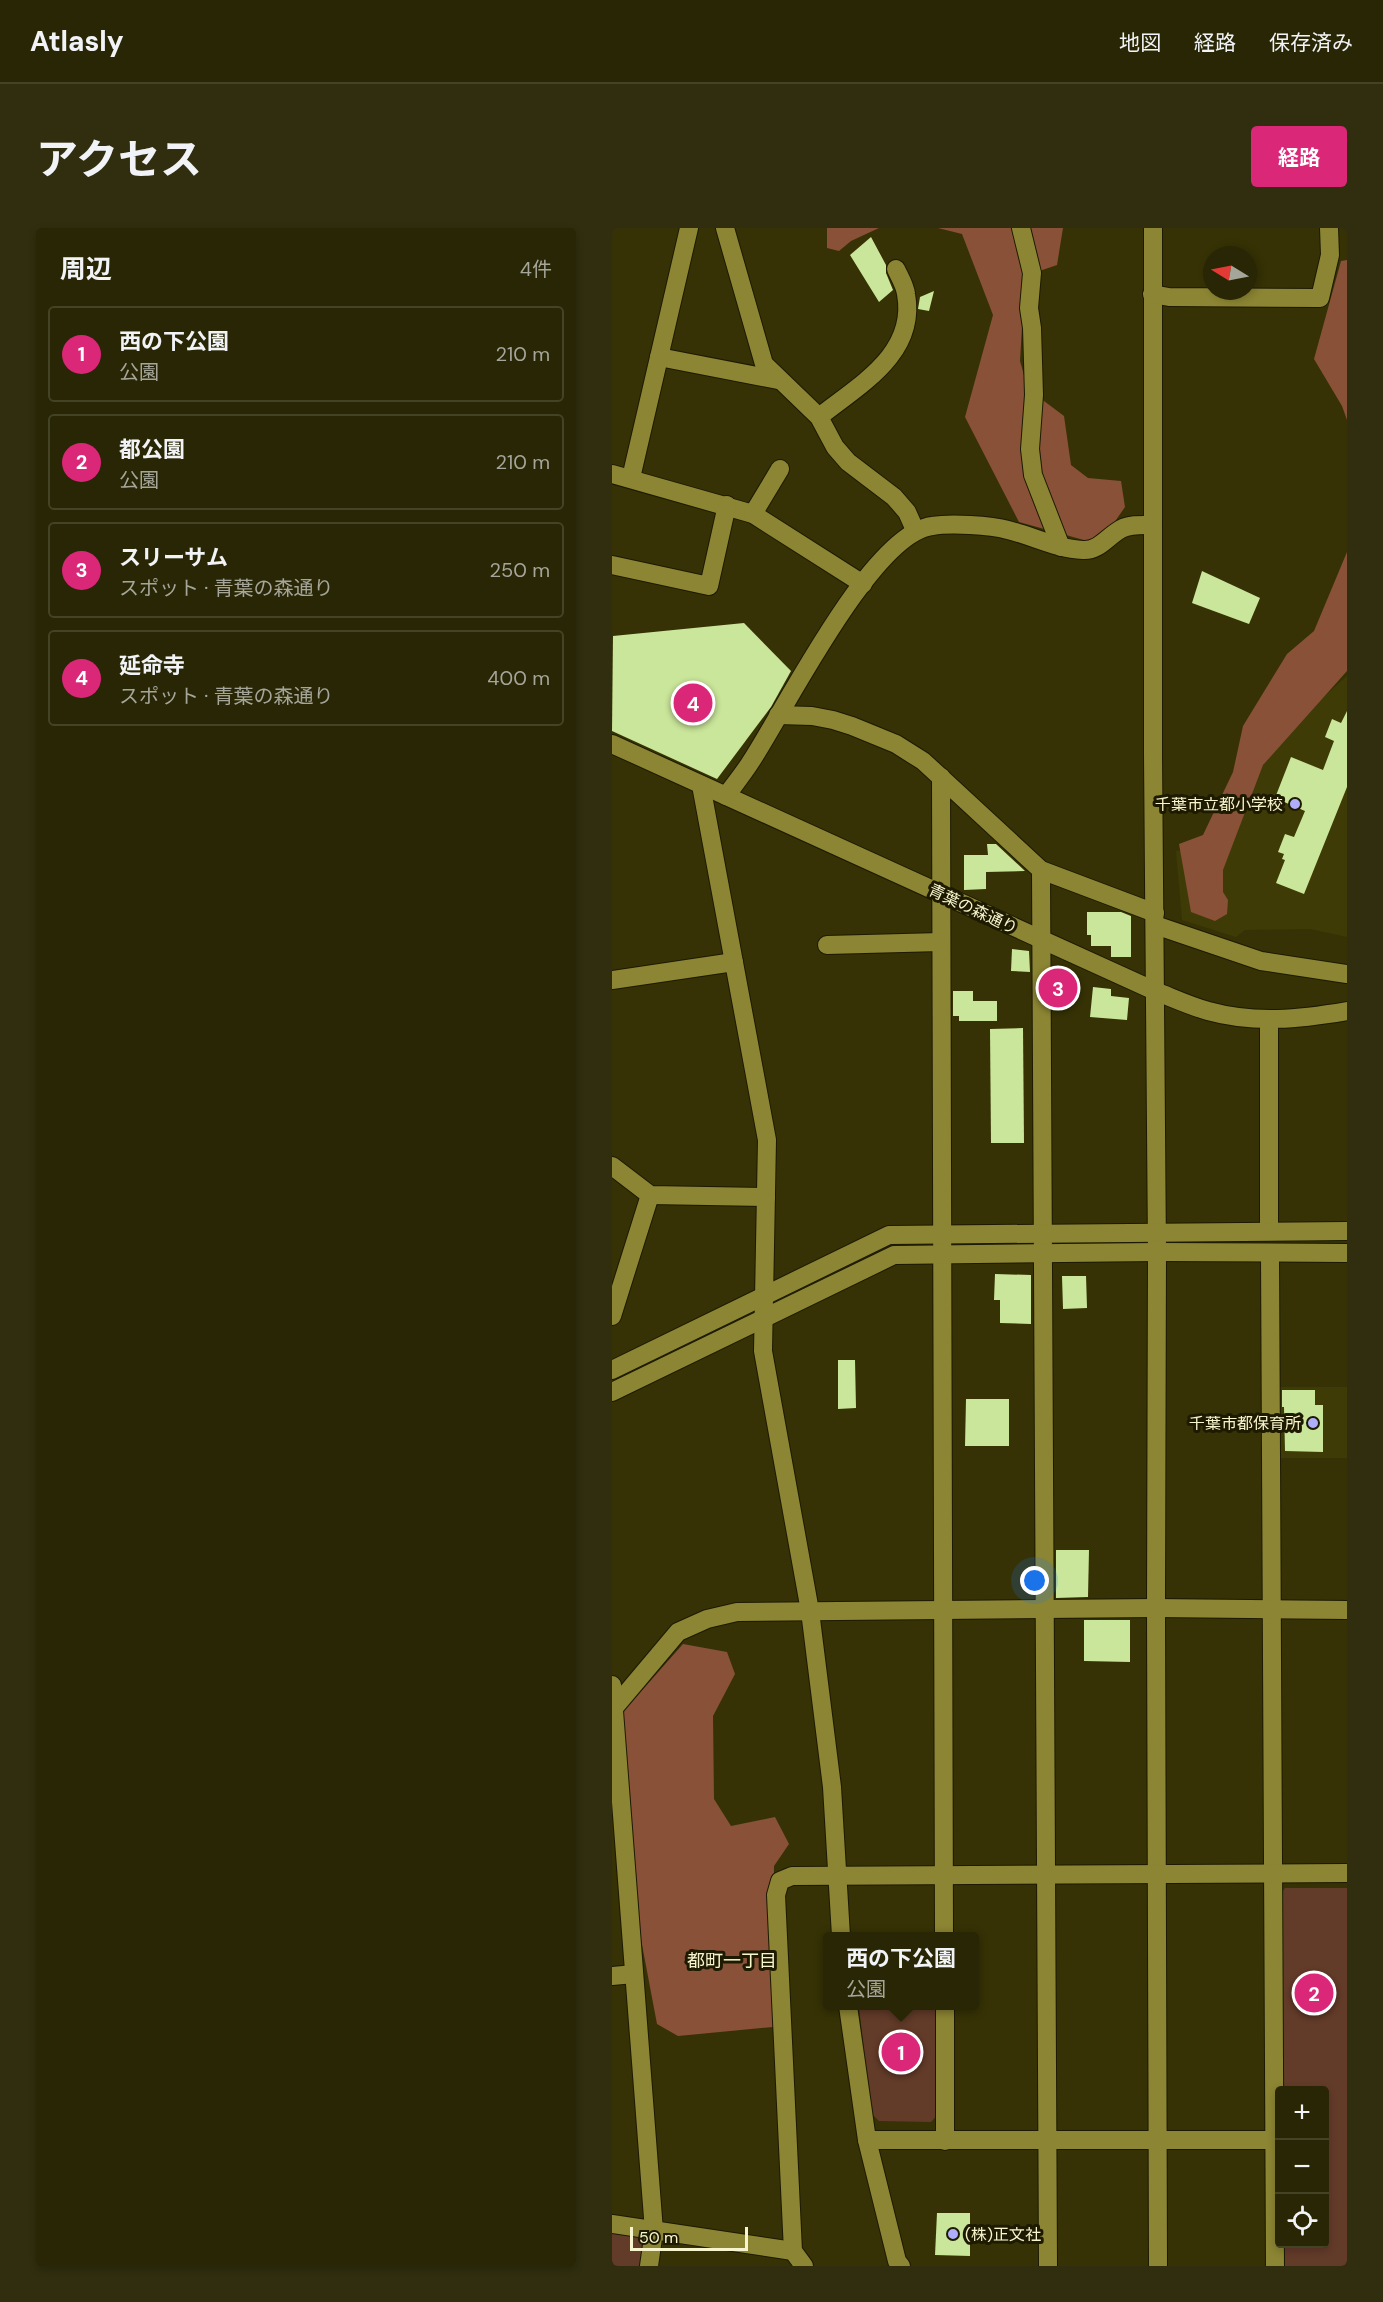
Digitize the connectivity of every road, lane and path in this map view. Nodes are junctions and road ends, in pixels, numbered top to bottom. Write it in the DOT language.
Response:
graph roads {
  1 [pos="689,228"];
  2 [pos="725,228"];
  3 [pos="1021,228"];
  4 [pos="1153,228"];
  5 [pos="1329,228"];
  6 [pos="896,269"];
  7 [pos="1152,294"];
  8 [pos="659,357"];
  9 [pos="778,380"];
  10 [pos="819,417"];
  11 [pos="780,469"];
  12 [pos="612,474"];
  13 [pos="631,478"];
  14 [pos="727,505"];
  15 [pos="753,514"];
  16 [pos="1153,525"];
  17 [pos="915,530"];
  18 [pos="1061,547"];
  19 [pos="612,565"];
  20 [pos="863,584"];
  21 [pos="778,715"];
  22 [pos="612,744"];
  23 [pos="941,777"];
  24 [pos="701,785"];
  25 [pos="726,796"];
  26 [pos="1041,870"];
  27 [pos="941,894"];
  28 [pos="1155,919"];
  29 [pos="1041,940"];
  30 [pos="941,942"];
  31 [pos="827,945"];
  32 [pos="735,962"];
  33 [pos="1347,974"];
  34 [pos="612,980"];
  35 [pos="1155,991"];
  36 [pos="1347,1011"];
  37 [pos="1269,1020"];
  38 [pos="612,1166"];
  39 [pos="650,1195"];
  40 [pos="766,1197"];
  41 [pos="1269,1231"];
  42 [pos="1347,1231"];
  43 [pos="1157,1232"];
  44 [pos="1043,1234"];
  45 [pos="942,1235"];
  46 [pos="1157,1252"];
  47 [pos="1043,1254"];
  48 [pos="1270,1254"];
  49 [pos="1347,1254"];
  50 [pos="942,1255"];
  51 [pos="764,1296"];
  52 [pos="612,1316"];
  53 [pos="764,1318"];
  54 [pos="612,1370"];
  55 [pos="612,1392"];
  56 [pos="1156,1608"];
  57 [pos="1272,1610"];
  58 [pos="1347,1610"];
  59 [pos="810,1611"];
  60 [pos="944,1611"];
  61 [pos="1044,1611"];
  62 [pos="612,1685"];
  63 [pos="614,1708"];
  64 [pos="614,1741"];
  65 [pos="1347,1872"];
  66 [pos="1273,1873"];
  67 [pos="1046,1874"];
  68 [pos="1158,1874"];
  69 [pos="837,1875"];
  70 [pos="944,1875"];
  71 [pos="841,1932"];
  72 [pos="944,1932"];
  73 [pos="634,1974"];
  74 [pos="612,1976"];
  75 [pos="849,2010"];
  76 [pos="945,2010"];
  77 [pos="867,2140"];
  78 [pos="1047,2140"];
  79 [pos="1158,2140"];
  80 [pos="1274,2140"];
  81 [pos="945,2141"];
  82 [pos="612,2224"];
  83 [pos="654,2231"];
  84 [pos="799,2259"];
  85 [pos="649,2266"];
  86 [pos="901,2266"];
  87 [pos="1048,2266"];
  88 [pos="1158,2266"];
  89 [pos="1275,2266"];
  1 -- 8 [label="street"];
  2 -- 9 [label="street"];
  3 -- 18 [label="street"];
  4 -- 7 [label="street"];
  5 -- 7 [label="street"];
  6 -- 10 [label="street"];
  7 -- 16 [label="street"];
  8 -- 9 [label="street"];
  8 -- 13 [label="street"];
  9 -- 10 [label="street"];
  10 -- 17 [label="street"];
  11 -- 15 [label="street"];
  12 -- 13 [label="street"];
  13 -- 14 [label="street"];
  14 -- 15 [label="street"];
  14 -- 19 [label="street"];
  15 -- 20 [label="street"];
  16 -- 18 [label="street"];
  16 -- 28 [label="street"];
  17 -- 18 [label="street"];
  17 -- 20 [label="street"];
  20 -- 21 [label="street"];
  21 -- 23 [label="street"];
  21 -- 25 [label="street"];
  22 -- 24 [label="street, 青葉の森通り"];
  23 -- 26 [label="street"];
  23 -- 27 [label="street"];
  24 -- 25 [label="street, 青葉の森通り"];
  24 -- 32 [label="street"];
  25 -- 27 [label="street, 青葉の森通り"];
  26 -- 28 [label="street"];
  26 -- 29 [label="street"];
  27 -- 29 [label="street, 青葉の森通り"];
  27 -- 30 [label="street"];
  28 -- 33 [label="street"];
  28 -- 35 [label="street"];
  29 -- 35 [label="street, 青葉の森通り"];
  29 -- 44 [label="street"];
  30 -- 31 [label="street"];
  30 -- 45 [label="street"];
  32 -- 34 [label="street"];
  32 -- 40 [label="street"];
  35 -- 37 [label="street, 青葉の森通り"];
  35 -- 43 [label="street"];
  36 -- 37 [label="street, 青葉の森通り"];
  37 -- 41 [label="street"];
  38 -- 39 [label="street"];
  39 -- 40 [label="street"];
  39 -- 52 [label="street"];
  40 -- 51 [label="street"];
  41 -- 42 [label="street"];
  41 -- 43 [label="street"];
  43 -- 44 [label="street"];
  43 -- 46 [label="street"];
  44 -- 45 [label="street"];
  44 -- 47 [label="street"];
  45 -- 50 [label="street"];
  45 -- 51 [label="street"];
  46 -- 47 [label="street"];
  46 -- 48 [label="street"];
  46 -- 56 [label="street"];
  47 -- 50 [label="street"];
  47 -- 61 [label="street"];
  48 -- 49 [label="street"];
  48 -- 57 [label="street"];
  50 -- 53 [label="street"];
  50 -- 60 [label="street"];
  51 -- 53 [label="street"];
  51 -- 54 [label="street"];
  53 -- 55 [label="street"];
  53 -- 59 [label="street"];
  56 -- 57 [label="street"];
  56 -- 61 [label="street"];
  56 -- 68 [label="street"];
  57 -- 58 [label="street"];
  57 -- 66 [label="street"];
  59 -- 60 [label="street"];
  59 -- 63 [label="street"];
  59 -- 69 [label="street"];
  60 -- 61 [label="street"];
  60 -- 70 [label="street"];
  61 -- 67 [label="street"];
  62 -- 63 [label="street"];
  63 -- 64 [label="street"];
  64 -- 73 [label="street"];
  65 -- 66 [label="street"];
  66 -- 68 [label="street"];
  66 -- 80 [label="street"];
  67 -- 68 [label="street"];
  67 -- 70 [label="street"];
  67 -- 78 [label="street"];
  68 -- 79 [label="street"];
  69 -- 70 [label="street"];
  69 -- 71 [label="street"];
  69 -- 84 [label="street"];
  70 -- 72 [label="street"];
  73 -- 74 [label="street"];
  73 -- 83 [label="street"];
  75 -- 77 [label="street"];
  76 -- 81 [label="street"];
  77 -- 81 [label="street"];
  77 -- 86 [label="street"];
  78 -- 79 [label="street"];
  78 -- 81 [label="street"];
  78 -- 87 [label="street"];
  79 -- 80 [label="street"];
  79 -- 88 [label="street"];
  80 -- 89 [label="street"];
  82 -- 83 [label="street"];
  83 -- 84 [label="street"];
  83 -- 85 [label="street"];
}
